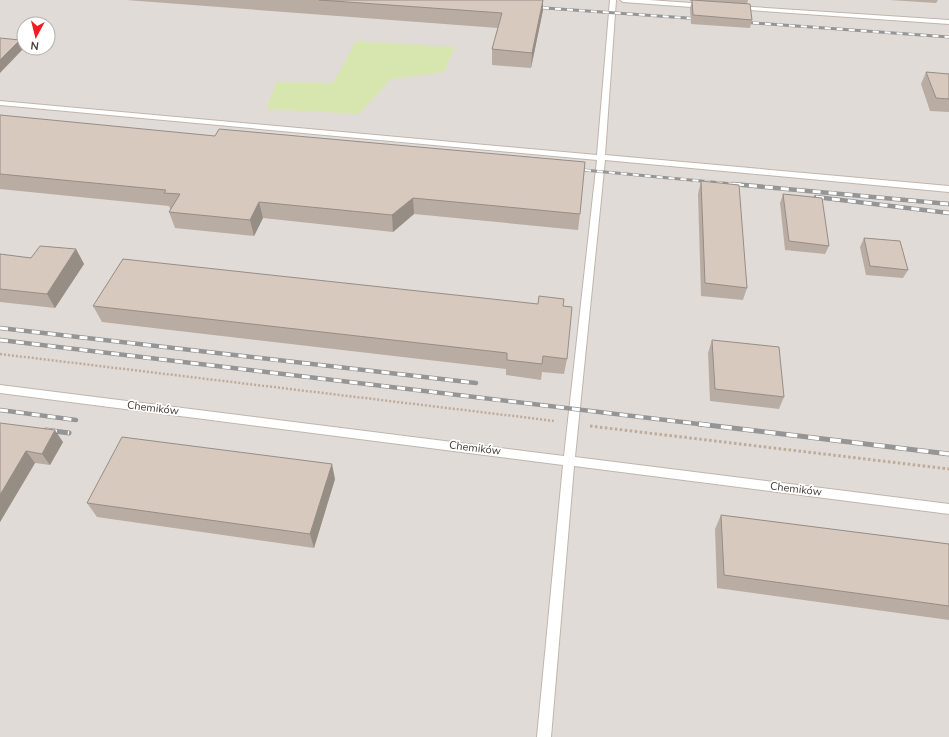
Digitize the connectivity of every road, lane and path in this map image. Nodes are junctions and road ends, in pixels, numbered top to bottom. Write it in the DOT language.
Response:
graph roads {
  1 [pos="613,0"];
  2 [pos="623,0"];
  3 [pos="710,6"];
  4 [pos="726,7"];
  5 [pos="949,22"];
  6 [pos="0,103"];
  7 [pos="601,158"];
  8 [pos="949,189"];
  9 [pos="0,354"];
  10 [pos="0,389"];
  11 [pos="573,424"];
  12 [pos="570,460"];
  13 [pos="949,469"];
  14 [pos="949,509"];
  15 [pos="544,737"];
  1 -- 7 [label="lane"];
  2 -- 3 [label="lane"];
  4 -- 5 [label="lane"];
  6 -- 7 [label="lane"];
  7 -- 8 [label="lane"];
  7 -- 11 [label="lane"];
  9 -- 11 [label="path"];
  10 -- 12 [label="lane, Chemików"];
  11 -- 12 [label="lane"];
  11 -- 13 [label="path"];
  12 -- 14 [label="lane, Chemików"];
  12 -- 15 [label="lane"];
}
